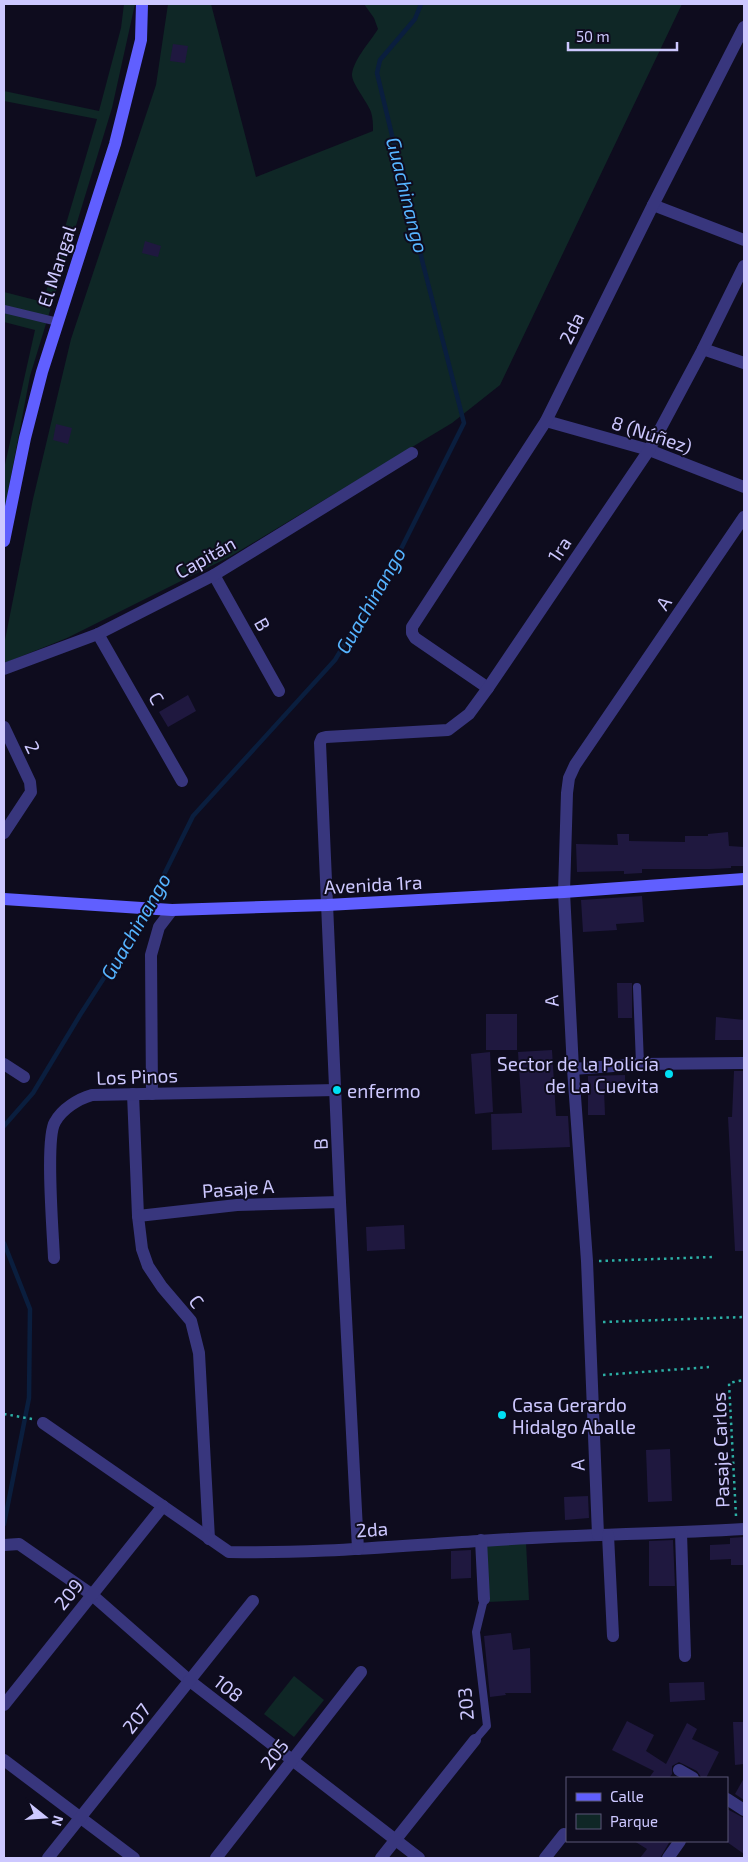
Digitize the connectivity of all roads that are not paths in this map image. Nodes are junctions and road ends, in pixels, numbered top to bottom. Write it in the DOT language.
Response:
graph roads {
  1 [pos="142,4"];
  2 [pos="744,27"];
  3 [pos="653,205"];
  4 [pos="744,240"];
  5 [pos="744,266"];
  6 [pos="4,309"];
  7 [pos="58,322"];
  8 [pos="703,349"];
  9 [pos="744,363"];
  10 [pos="546,421"];
  11 [pos="649,450"];
  12 [pos="412,453"];
  13 [pos="744,487"];
  14 [pos="744,517"];
  15 [pos="4,541"];
  16 [pos="214,575"];
  17 [pos="98,634"];
  18 [pos="4,669"];
  19 [pos="488,688"];
  20 [pos="280,691"];
  21 [pos="4,727"];
  22 [pos="322,738"];
  23 [pos="182,781"];
  24 [pos="4,834"];
  25 [pos="744,879"];
  26 [pos="564,892"];
  27 [pos="4,899"];
  28 [pos="326,905"];
  29 [pos="166,910"];
  30 [pos="637,987"];
  31 [pos="744,1063"];
  32 [pos="4,1064"];
  33 [pos="640,1064"];
  34 [pos="573,1069"];
  35 [pos="24,1077"];
  36 [pos="336,1090"];
  37 [pos="133,1094"];
  38 [pos="152,1094"];
  39 [pos="340,1202"];
  40 [pos="138,1216"];
  41 [pos="54,1258"];
  42 [pos="39,1421"];
  43 [pos="163,1506"];
  44 [pos="741,1529"];
  45 [pos="681,1533"];
  46 [pos="603,1535"];
  47 [pos="208,1539"];
  48 [pos="481,1540"];
  49 [pos="4,1545"];
  50 [pos="358,1549"];
  51 [pos="91,1594"];
  52 [pos="484,1599"];
  53 [pos="253,1601"];
  54 [pos="613,1636"];
  55 [pos="685,1656"];
  56 [pos="361,1672"];
  57 [pos="190,1681"];
  58 [pos="4,1705"];
  59 [pos="475,1740"];
  60 [pos="4,1760"];
  61 [pos="292,1761"];
  62 [pos="679,1770"];
  63 [pos="691,1777"];
  64 [pos="728,1800"];
  65 [pos="744,1810"];
  66 [pos="81,1818"];
  67 [pos="564,1834"];
  68 [pos="396,1840"];
  69 [pos="679,1842"];
  70 [pos="48,1858"];
  71 [pos="134,1858"];
  72 [pos="216,1858"];
  73 [pos="381,1858"];
  74 [pos="420,1858"];
  75 [pos="545,1858"];
  76 [pos="668,1858"];
  1 -- 7 [label="street, El Mangal"];
  2 -- 3 [label="street, 2da"];
  3 -- 4 [label="street"];
  3 -- 10 [label="street, 2da"];
  5 -- 8 [label="street, 1ra"];
  6 -- 7 [label="lane"];
  7 -- 15 [label="street, El Mangal"];
  8 -- 9 [label="street"];
  8 -- 11 [label="street, 1ra"];
  10 -- 11 [label="street, 8 (Núñez)"];
  10 -- 19 [label="street, 2da"];
  11 -- 13 [label="street, 8 (Núñez)"];
  11 -- 19 [label="street, 1ra"];
  12 -- 16 [label="street, Capitán"];
  14 -- 26 [label="street, A"];
  16 -- 17 [label="street, Capitán"];
  16 -- 20 [label="street, B"];
  17 -- 18 [label="street, Capitán"];
  17 -- 23 [label="street, C"];
  19 -- 22 [label="street, 1ra"];
  21 -- 24 [label="street, 2"];
  22 -- 28 [label="street, B"];
  25 -- 26 [label="street, Avenida 1ra"];
  26 -- 28 [label="street, Avenida 1ra"];
  26 -- 34 [label="street, A"];
  27 -- 29 [label="street, Avenida 1ra"];
  28 -- 29 [label="street, Avenida 1ra"];
  28 -- 36 [label="street, B"];
  29 -- 38 [label="street"];
  30 -- 33 [label="lane"];
  31 -- 33 [label="street"];
  32 -- 35 [label="street"];
  33 -- 34 [label="street"];
  34 -- 46 [label="street, A"];
  36 -- 38 [label="street, Los Pinos"];
  36 -- 39 [label="street, B"];
  37 -- 38 [label="street, Los Pinos"];
  37 -- 40 [label="street, C"];
  37 -- 41 [label="street, Los Pinos"];
  39 -- 40 [label="street, Pasaje A"];
  39 -- 50 [label="street, B"];
  40 -- 47 [label="street, C"];
  42 -- 43 [label="street, 2da"];
  43 -- 47 [label="street, 2da"];
  43 -- 51 [label="street, 209"];
  44 -- 45 [label="street, 2da"];
  45 -- 46 [label="street, 2da"];
  45 -- 55 [label="street"];
  46 -- 48 [label="street, 2da"];
  46 -- 54 [label="street, A"];
  47 -- 50 [label="street, 2da"];
  48 -- 50 [label="street, 2da"];
  48 -- 52 [label="street, 203"];
  49 -- 51 [label="street, 108"];
  51 -- 57 [label="street, 108"];
  51 -- 58 [label="street, 209"];
  52 -- 59 [label="lane, 203"];
  53 -- 57 [label="street, 207"];
  56 -- 61 [label="street, 205"];
  57 -- 61 [label="street, 108"];
  57 -- 66 [label="street, 207"];
  59 -- 68 [label="street, 203"];
  60 -- 66 [label="street"];
  61 -- 68 [label="street, 108"];
  61 -- 72 [label="street, 205"];
  62 -- 63 [label="street"];
  64 -- 65 [label="street"];
  66 -- 70 [label="street, 207"];
  66 -- 71 [label="street"];
  67 -- 75 [label="street"];
  68 -- 73 [label="street, 203"];
  68 -- 74 [label="street, 108"];
  69 -- 76 [label="street"];
}
